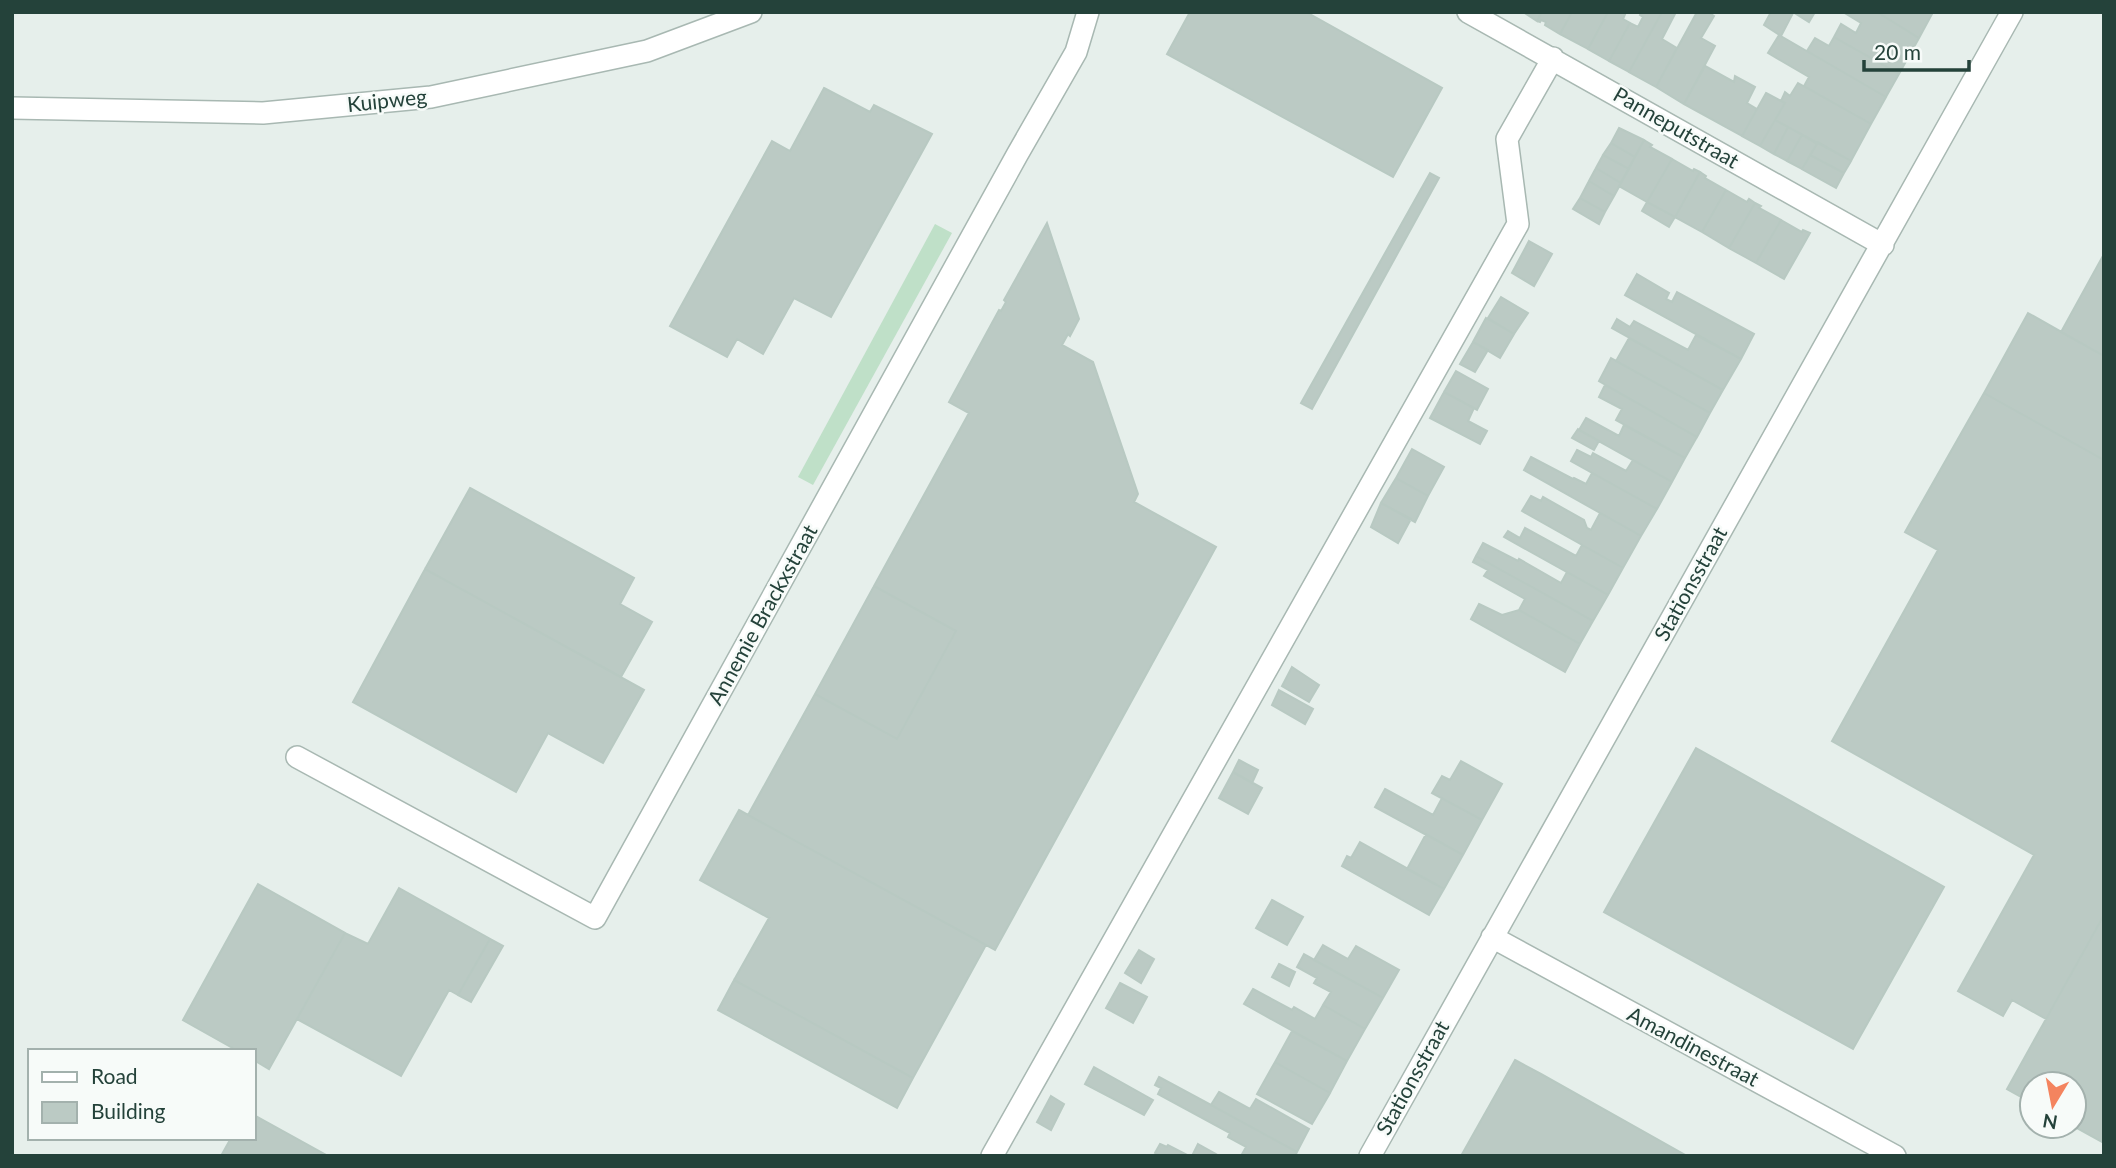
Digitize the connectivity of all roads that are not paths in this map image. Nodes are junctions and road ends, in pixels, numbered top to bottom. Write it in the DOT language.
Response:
graph roads {
  1 [pos="751,12"];
  2 [pos="1088,12"];
  3 [pos="1468,12"];
  4 [pos="2012,12"];
  5 [pos="1553,58"];
  6 [pos="12,108"];
  7 [pos="1883,245"];
  8 [pos="297,757"];
  9 [pos="1492,937"];
  10 [pos="992,1156"];
  11 [pos="1370,1156"];
  12 [pos="1895,1156"];
  1 -- 6 [label="street, Kuipweg"];
  2 -- 8 [label="street, Annemie Brackxstraat"];
  3 -- 5 [label="street, Panneputstraat"];
  4 -- 7 [label="street, Stationsstraat"];
  5 -- 7 [label="street, Panneputstraat"];
  5 -- 10 [label="street"];
  7 -- 9 [label="street, Stationsstraat"];
  9 -- 11 [label="street, Stationsstraat"];
  9 -- 12 [label="street, Amandinestraat"];
}
